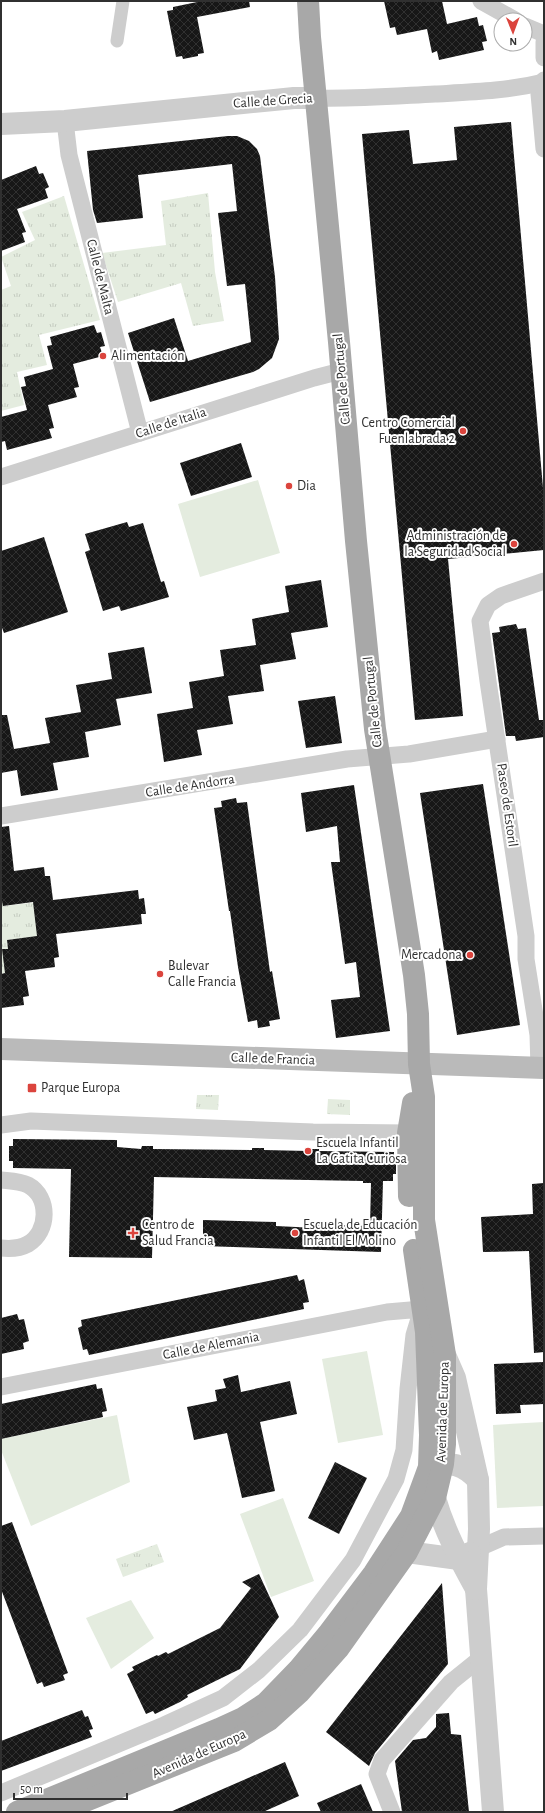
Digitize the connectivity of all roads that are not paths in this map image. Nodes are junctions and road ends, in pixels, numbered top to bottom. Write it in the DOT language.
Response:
graph roads {
  1 [pos="123,1"];
  2 [pos="308,1"];
  3 [pos="481,1"];
  4 [pos="501,12"];
  5 [pos="533,29"];
  6 [pos="544,34"];
  7 [pos="117,41"];
  8 [pos="544,42"];
  9 [pos="544,58"];
  10 [pos="544,81"];
  11 [pos="316,98"];
  12 [pos="65,121"];
  13 [pos="1,124"];
  14 [pos="544,149"];
  15 [pos="341,371"];
  16 [pos="140,433"];
  17 [pos="1,477"];
  18 [pos="544,581"];
  19 [pos="497,739"];
  20 [pos="379,757"];
  21 [pos="1,816"];
  22 [pos="1,1049"];
  23 [pos="419,1064"];
  24 [pos="541,1068"];
  25 [pos="1,1125"];
  26 [pos="408,1133"];
  27 [pos="1,1180"];
  28 [pos="1,1248"];
  29 [pos="422,1308"];
  30 [pos="445,1354"];
  31 [pos="1,1387"];
  32 [pos="436,1465"];
  33 [pos="478,1480"];
  34 [pos="435,1498"];
  35 [pos="544,1536"];
  36 [pos="479,1548"];
  37 [pos="407,1552"];
  38 [pos="459,1559"];
  39 [pos="476,1589"];
  40 [pos="482,1657"];
  41 [pos="1,1793"];
  42 [pos="18,1812"];
  43 [pos="58,1812"];
  44 [pos="392,1812"];
  45 [pos="493,1812"];
  1 -- 7 [label="street"];
  2 -- 11 [label="main road, Calle de Portugal"];
  3 -- 4 [label="street"];
  5 -- 6 [label="street"];
  8 -- 9 [label="street"];
  10 -- 11 [label="street, Calle de Grecia"];
  10 -- 14 [label="street"];
  11 -- 12 [label="street, Calle de Grecia"];
  11 -- 15 [label="main road, Calle de Portugal"];
  12 -- 13 [label="street, Calle de Grecia"];
  12 -- 16 [label="street, Calle de Malta"];
  15 -- 16 [label="street, Calle de Italia"];
  15 -- 20 [label="main road, Calle de Portugal"];
  16 -- 17 [label="street, Calle de Italia"];
  18 -- 19 [label="street, Paseo de Estoril"];
  19 -- 20 [label="street, Calle de Portugal"];
  19 -- 24 [label="street, Paseo de Estoril"];
  20 -- 21 [label="street, Calle de Andorra"];
  20 -- 23 [label="main road, Calle de Portugal"];
  22 -- 23 [label="main road, Calle de Francia"];
  23 -- 24 [label="main road, Calle de Francia"];
  23 -- 26 [label="main road, Avenida de Europa"];
  23 -- 30 [label="main road, Avenida de Europa"];
  25 -- 26 [label="street"];
  26 -- 29 [label="main road, Avenida de Europa"];
  27 -- 28 [label="street"];
  29 -- 31 [label="street, Calle de Alemania"];
  29 -- 32 [label="main road, Avenida de Europa"];
  29 -- 41 [label="street, Avenida de Europa"];
  30 -- 32 [label="main road, Avenida de Europa"];
  30 -- 33 [label="street"];
  32 -- 33 [label="street"];
  32 -- 34 [label="street"];
  32 -- 42 [label="main road, Avenida de Europa"];
  33 -- 36 [label="street"];
  34 -- 37 [label="main road, Avenida de Europa"];
  34 -- 38 [label="street"];
  35 -- 36 [label="street"];
  36 -- 38 [label="street"];
  36 -- 39 [label="street"];
  37 -- 38 [label="street"];
  37 -- 43 [label="main road, Avenida de Europa"];
  38 -- 39 [label="street"];
  39 -- 40 [label="street"];
  40 -- 44 [label="street"];
  40 -- 45 [label="street"];
}
